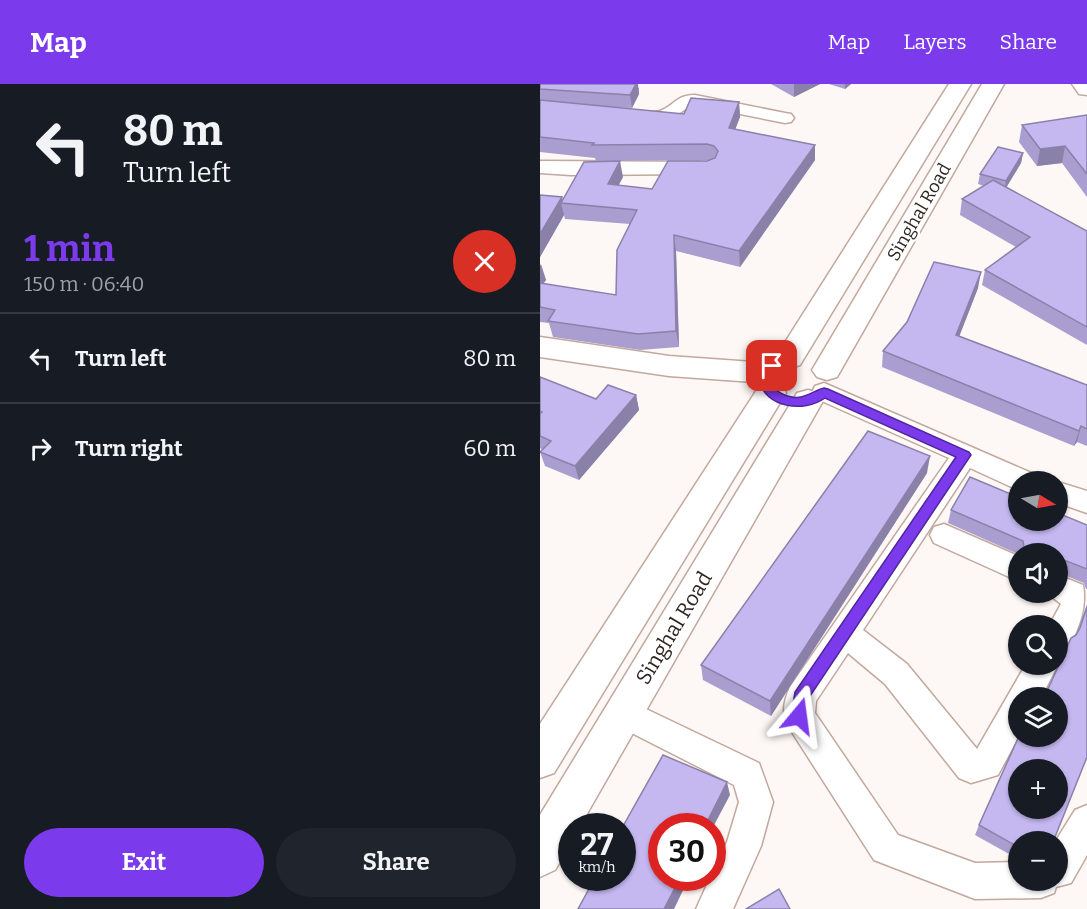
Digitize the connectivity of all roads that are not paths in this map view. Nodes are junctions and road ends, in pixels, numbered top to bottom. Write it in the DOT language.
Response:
graph roads {
  1 [pos="960,84"];
  2 [pos="993,84"];
  3 [pos="1083,84"];
  4 [pos="1087,89"];
  5 [pos="616,114"];
  6 [pos="785,118"];
  7 [pos="540,167"];
  8 [pos="708,168"];
  9 [pos="540,347"];
  10 [pos="776,374"];
  11 [pos="820,388"];
  12 [pos="964,455"];
  13 [pos="1008,474"];
  14 [pos="1068,495"];
  15 [pos="1087,502"];
  16 [pos="944,535"];
  17 [pos="1008,564"];
  18 [pos="1068,592"];
  19 [pos="1068,620"];
  20 [pos="844,632"];
  21 [pos="623,713"];
  22 [pos="1008,725"];
  23 [pos="540,759"];
  24 [pos="1087,822"];
  25 [pos="1068,853"];
  26 [pos="540,855"];
  27 [pos="1008,880"];
  28 [pos="714,909"];
  1 -- 10 [label="street, Singhal Road"];
  2 -- 11 [label="street, Singhal Road"];
  3 -- 4 [label="street"];
  5 -- 6 [label="street"];
  7 -- 8 [label="street"];
  9 -- 10 [label="street"];
  10 -- 11 [label="street"];
  10 -- 11 [label="street"];
  10 -- 23 [label="street, Singhal Road"];
  11 -- 12 [label="street"];
  11 -- 21 [label="street, Singhal Road"];
  12 -- 13 [label="street"];
  12 -- 20 [label="street"];
  14 -- 15 [label="street"];
  16 -- 17 [label="street"];
  18 -- 19 [label="street"];
  20 -- 22 [label="street"];
  20 -- 27 [label="street"];
  21 -- 26 [label="street, Singhal Road"];
  21 -- 28 [label="street"];
  24 -- 25 [label="street"];
}
